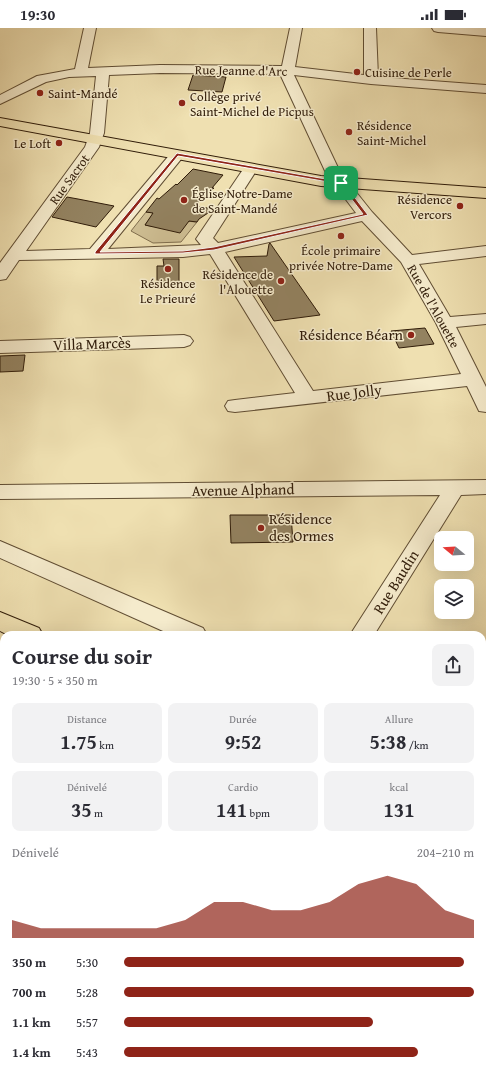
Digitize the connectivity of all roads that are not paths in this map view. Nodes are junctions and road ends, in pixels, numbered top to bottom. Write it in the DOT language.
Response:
graph roads {
  1 [pos="90,28"];
  2 [pos="296,28"];
  3 [pos="370,28"];
  4 [pos="438,28"];
  5 [pos="486,32"];
  6 [pos="287,70"];
  7 [pos="100,71"];
  8 [pos="81,72"];
  9 [pos="371,80"];
  10 [pos="486,89"];
  11 [pos="0,100"];
  12 [pos="0,122"];
  13 [pos="96,140"];
  14 [pos="177,155"];
  15 [pos="251,168"];
  16 [pos="341,183"];
  17 [pos="486,193"];
  18 [pos="366,215"];
  19 [pos="214,249"];
  20 [pos="486,251"];
  21 [pos="96,253"];
  22 [pos="16,254"];
  23 [pos="408,260"];
  24 [pos="0,274"];
  25 [pos="486,319"];
  26 [pos="445,323"];
  27 [pos="184,341"];
  28 [pos="0,347"];
  29 [pos="472,379"];
  30 [pos="308,398"];
  31 [pos="235,406"];
  32 [pos="486,406"];
  33 [pos="486,487"];
  34 [pos="455,488"];
  35 [pos="0,492"];
  36 [pos="0,549"];
  37 [pos="0,621"];
  38 [pos="22,631"];
  39 [pos="186,631"];
  40 [pos="365,631"];
  1 -- 8 [label="street"];
  2 -- 6 [label="street"];
  3 -- 9 [label="street"];
  4 -- 5 [label="street"];
  6 -- 7 [label="street, Rue Jeanne d'Arc"];
  6 -- 9 [label="street, Rue Jeanne d'Arc"];
  6 -- 16 [label="street, Rue de l'Alouette"];
  7 -- 8 [label="street, Rue Jeanne d'Arc"];
  7 -- 13 [label="street, Rue Sacrot"];
  8 -- 11 [label="street, Rue Jeanne d'Arc"];
  9 -- 10 [label="street, Rue Jeanne d'Arc"];
  12 -- 13 [label="main road"];
  13 -- 14 [label="main road"];
  13 -- 22 [label="street, Rue Sacrot"];
  14 -- 15 [label="main road"];
  14 -- 21 [label="street"];
  15 -- 16 [label="main road"];
  15 -- 19 [label="street"];
  16 -- 17 [label="main road"];
  16 -- 18 [label="street, Rue de l'Alouette"];
  18 -- 19 [label="street"];
  18 -- 23 [label="street, Rue de l'Alouette"];
  19 -- 21 [label="street"];
  19 -- 30 [label="street"];
  20 -- 23 [label="street"];
  21 -- 22 [label="street"];
  22 -- 24 [label="street, Rue Sacrot"];
  23 -- 26 [label="street, Rue de l'Alouette"];
  25 -- 26 [label="street"];
  26 -- 29 [label="street, Rue de l'Alouette"];
  27 -- 28 [label="street, Villa Marcès"];
  29 -- 30 [label="street, Rue Jolly"];
  29 -- 32 [label="street, Rue de l'Alouette"];
  30 -- 31 [label="street, Rue Jolly"];
  33 -- 34 [label="street, Avenue Alphand"];
  34 -- 35 [label="street, Avenue Alphand"];
  34 -- 40 [label="street, Rue Baudin"];
  36 -- 39 [label="street"];
  37 -- 38 [label="main road"];
}
